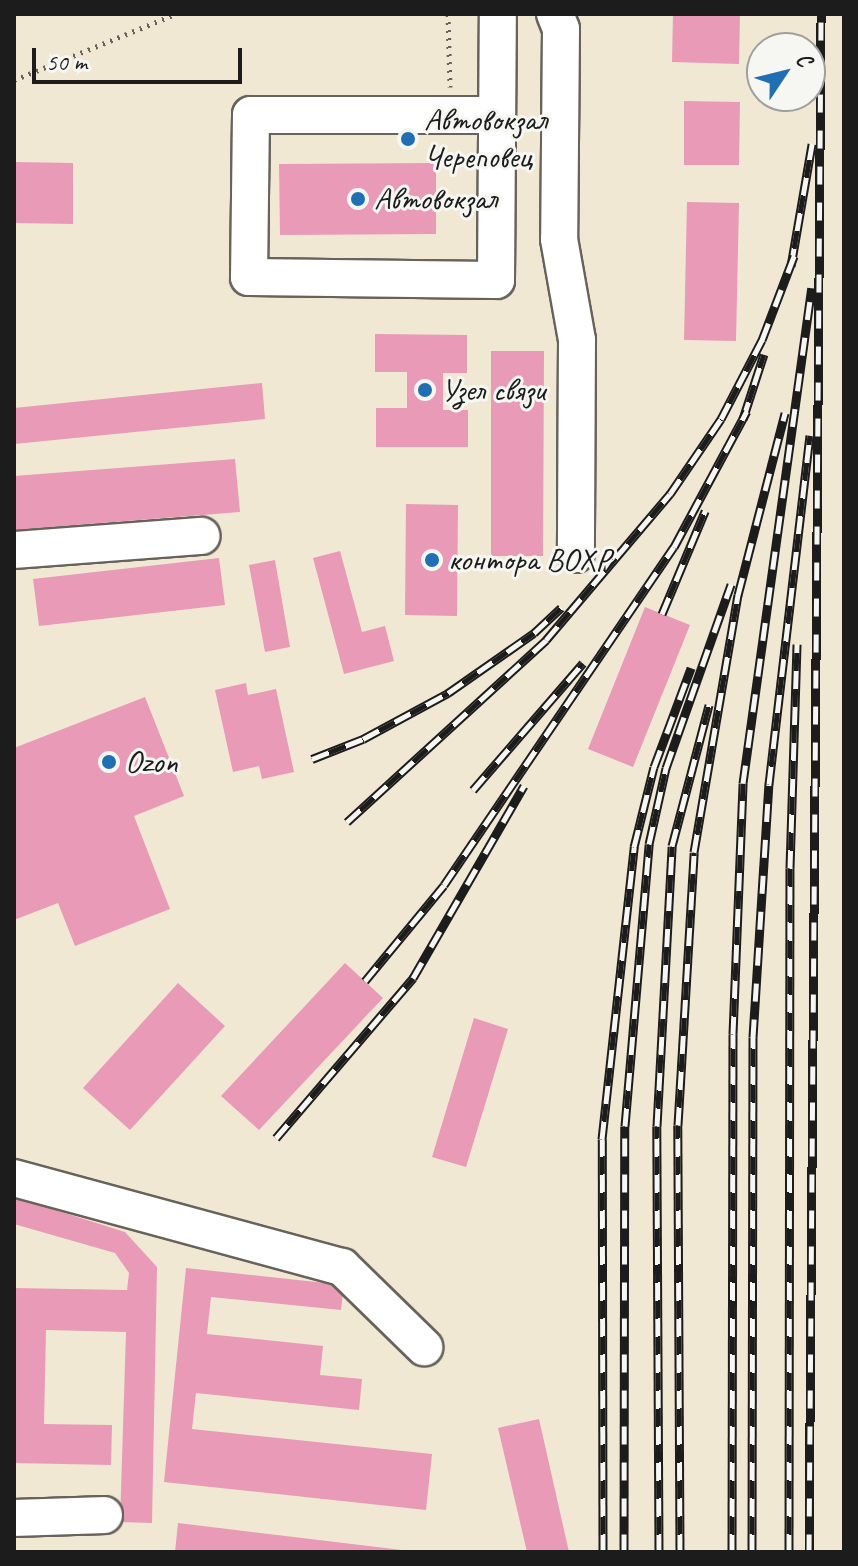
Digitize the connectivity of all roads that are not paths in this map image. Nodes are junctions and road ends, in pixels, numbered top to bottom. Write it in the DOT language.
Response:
graph roads {
  1 [pos="498,14"];
  2 [pos="555,14"];
  3 [pos="497,115"];
  4 [pos="201,536"];
  5 [pos="14,550"];
  6 [pos="576,554"];
  7 [pos="14,1178"];
  8 [pos="424,1347"];
  9 [pos="104,1515"];
  10 [pos="14,1518"];
  1 -- 3 [label="lane"];
  2 -- 6 [label="lane"];
  3 -- 3 [label="lane"];
  4 -- 5 [label="lane"];
  7 -- 8 [label="lane"];
  9 -- 10 [label="lane"];
}
